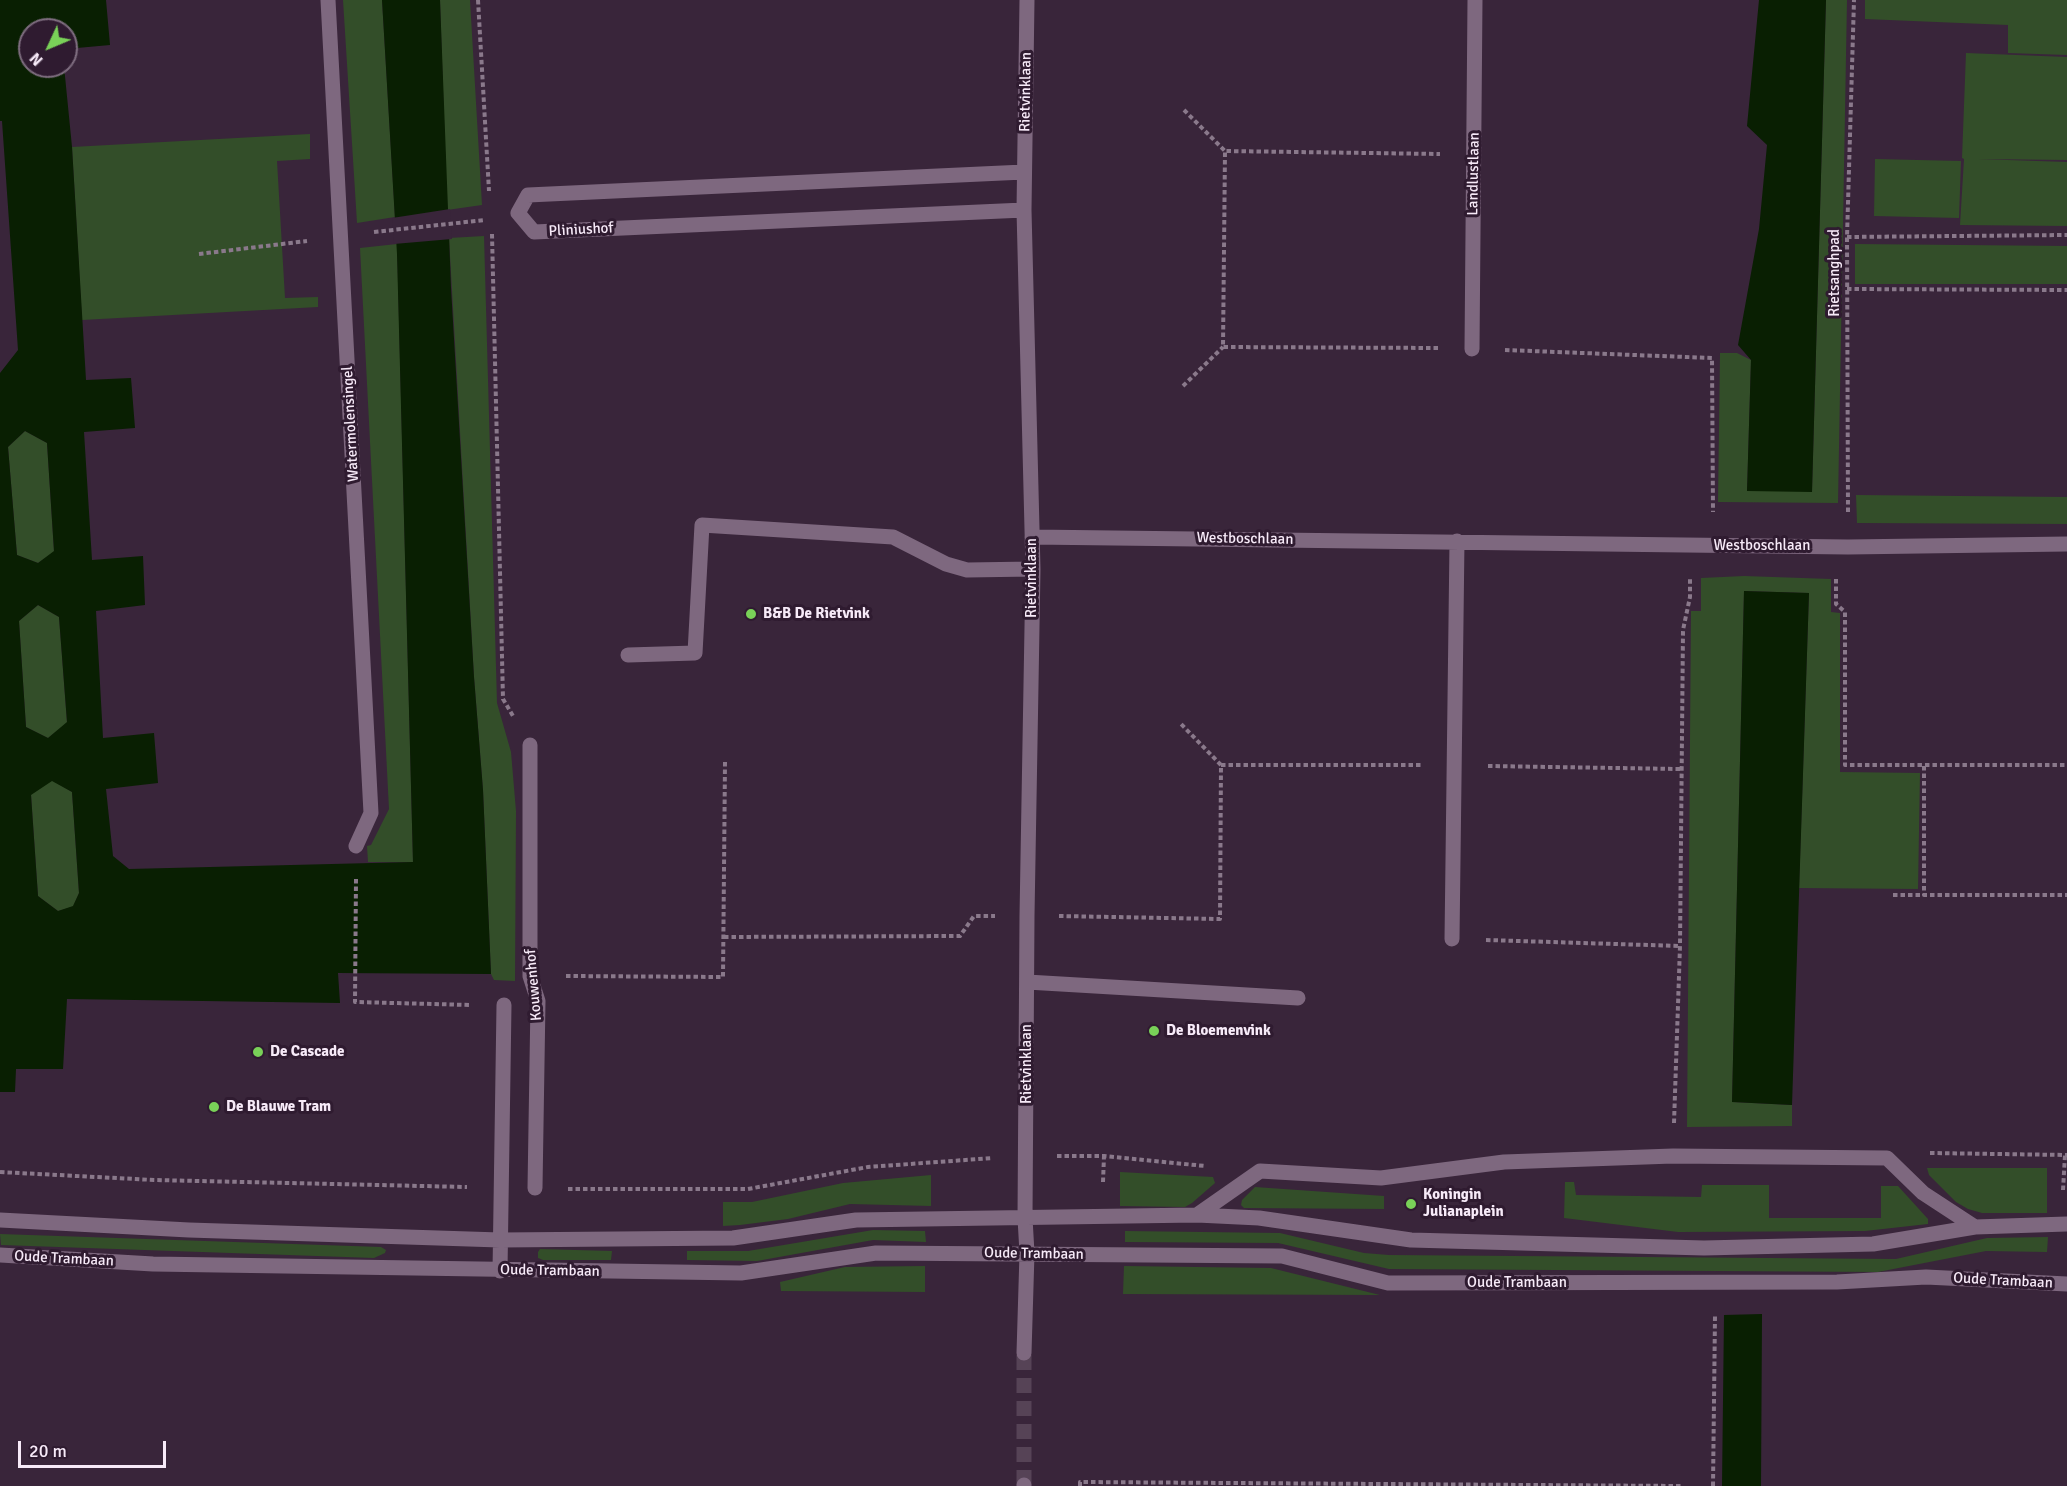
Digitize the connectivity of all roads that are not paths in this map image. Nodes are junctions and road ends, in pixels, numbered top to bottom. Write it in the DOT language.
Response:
graph roads {
  1 [pos="328,0"];
  2 [pos="1027,0"];
  3 [pos="1475,0"];
  4 [pos="1024,172"];
  5 [pos="1024,210"];
  6 [pos="1472,349"];
  7 [pos="1032,537"];
  8 [pos="1457,541"];
  9 [pos="2067,544"];
  10 [pos="1033,569"];
  11 [pos="628,655"];
  12 [pos="530,745"];
  13 [pos="356,846"];
  14 [pos="1452,939"];
  15 [pos="1027,982"];
  16 [pos="1298,998"];
  17 [pos="504,1005"];
  18 [pos="535,1188"];
  19 [pos="1197,1215"];
  20 [pos="1025,1218"];
  21 [pos="0,1220"];
  22 [pos="2067,1224"];
  23 [pos="1975,1227"];
  24 [pos="500,1240"];
  25 [pos="1027,1253"];
  26 [pos="0,1256"];
  27 [pos="500,1271"];
  28 [pos="2067,1284"];
  29 [pos="1024,1353"];
  1 -- 13 [label="street, Watermolensingel"];
  2 -- 4 [label="street, Rietvinklaan"];
  3 -- 6 [label="street, Landlustlaan"];
  4 -- 5 [label="street, Rietvinklaan"];
  4 -- 5 [label="street, Pliniushof"];
  5 -- 7 [label="street, Rietvinklaan"];
  7 -- 8 [label="street, Westboschlaan"];
  7 -- 10 [label="street, Rietvinklaan"];
  8 -- 9 [label="street, Westboschlaan"];
  8 -- 14 [label="street"];
  10 -- 11 [label="street"];
  10 -- 15 [label="street, Rietvinklaan"];
  12 -- 18 [label="street, Kouwenhof"];
  15 -- 16 [label="street"];
  15 -- 20 [label="street, Rietvinklaan"];
  17 -- 24 [label="street"];
  19 -- 20 [label="street, Oude Trambaan"];
  19 -- 23 [label="street, Oude Trambaan"];
  19 -- 23 [label="street"];
  20 -- 24 [label="street, Oude Trambaan"];
  20 -- 25 [label="street, Rietvinklaan"];
  21 -- 24 [label="street, Oude Trambaan"];
  22 -- 23 [label="street, Oude Trambaan"];
  24 -- 27 [label="street"];
  25 -- 27 [label="street, Oude Trambaan"];
  25 -- 28 [label="street, Oude Trambaan"];
  25 -- 29 [label="street, Rietvinklaan"];
  26 -- 27 [label="street, Oude Trambaan"];
}
